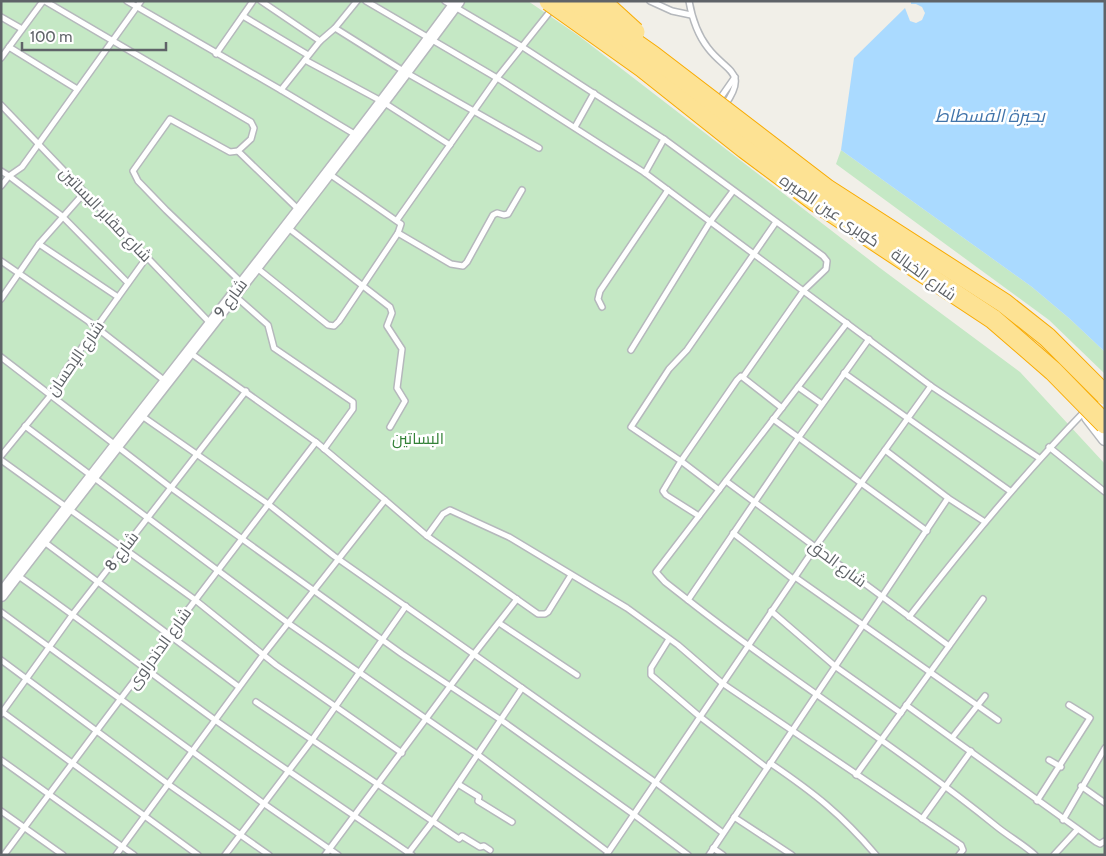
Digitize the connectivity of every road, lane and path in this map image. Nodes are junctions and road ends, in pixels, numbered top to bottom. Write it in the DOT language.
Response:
graph roads {
  1 [pos="44,1"];
  2 [pos="127,1"];
  3 [pos="141,1"];
  4 [pos="254,1"];
  5 [pos="261,1"];
  6 [pos="357,1"];
  7 [pos="366,1"];
  8 [pos="549,1"];
  9 [pos="557,1"];
  10 [pos="576,1"];
  11 [pos="587,1"];
  12 [pos="650,1"];
  13 [pos="689,1"];
  14 [pos="453,3"];
  15 [pos="601,5"];
  16 [pos="137,7"];
  17 [pos="692,15"];
  18 [pos="243,16"];
  19 [pos="1,17"];
  20 [pos="335,28"];
  21 [pos="22,29"];
  22 [pos="431,38"];
  23 [pos="113,40"];
  24 [pos="320,41"];
  25 [pos="521,46"];
  26 [pos="9,47"];
  27 [pos="216,54"];
  28 [pos="652,55"];
  29 [pos="1,58"];
  30 [pos="307,58"];
  31 [pos="405,72"];
  32 [pos="735,77"];
  33 [pos="497,78"];
  34 [pos="77,89"];
  35 [pos="281,90"];
  36 [pos="594,93"];
  37 [pos="383,102"];
  38 [pos="722,102"];
  39 [pos="1,106"];
  40 [pos="474,110"];
  41 [pos="708,114"];
  42 [pos="575,127"];
  43 [pos="356,135"];
  44 [pos="664,139"];
  45 [pos="38,143"];
  46 [pos="450,145"];
  47 [pos="539,148"];
  48 [pos="238,151"];
  49 [pos="1,171"];
  50 [pos="645,172"];
  51 [pos="328,173"];
  52 [pos="9,176"];
  53 [pos="1,186"];
  54 [pos="522,190"];
  55 [pos="668,190"];
  56 [pos="733,190"];
  57 [pos="84,192"];
  58 [pos="300,210"];
  59 [pos="62,216"];
  60 [pos="397,220"];
  61 [pos="710,222"];
  62 [pos="776,222"];
  63 [pos="286,227"];
  64 [pos="398,233"];
  65 [pos="39,244"];
  66 [pos="753,254"];
  67 [pos="147,257"];
  68 [pos="1,261"];
  69 [pos="255,266"];
  70 [pos="18,274"];
  71 [pos="128,283"];
  72 [pos="242,283"];
  73 [pos="364,285"];
  74 [pos="804,290"];
  75 [pos="233,294"];
  76 [pos="118,298"];
  77 [pos="1,299"];
  78 [pos="602,306"];
  79 [pos="210,323"];
  80 [pos="847,323"];
  81 [pos="96,328"];
  82 [pos="869,339"];
  83 [pos="630,350"];
  84 [pos="188,352"];
  85 [pos="1,357"];
  86 [pos="844,373"];
  87 [pos="743,377"];
  88 [pos="165,382"];
  89 [pos="931,386"];
  90 [pos="798,388"];
  91 [pos="246,391"];
  92 [pos="50,394"];
  93 [pos="1105,394"];
  94 [pos="822,404"];
  95 [pos="1105,406"];
  96 [pos="782,408"];
  97 [pos="1084,412"];
  98 [pos="140,414"];
  99 [pos="773,419"];
  100 [pos="907,419"];
  101 [pos="1105,424"];
  102 [pos="25,426"];
  103 [pos="390,427"];
  104 [pos="799,437"];
  105 [pos="1105,439"];
  106 [pos="316,442"];
  107 [pos="115,445"];
  108 [pos="1049,447"];
  109 [pos="324,449"];
  110 [pos="885,450"];
  111 [pos="197,454"];
  112 [pos="1,458"];
  113 [pos="1039,458"];
  114 [pos="681,461"];
  115 [pos="92,476"];
  116 [pos="726,481"];
  117 [pos="862,482"];
  118 [pos="170,487"];
  119 [pos="719,490"];
  120 [pos="1010,491"];
  121 [pos="1105,492"];
  122 [pos="948,498"];
  123 [pos="385,500"];
  124 [pos="754,502"];
  125 [pos="268,504"];
  126 [pos="67,508"];
  127 [pos="699,516"];
  128 [pos="147,517"];
  129 [pos="985,522"];
  130 [pos="927,531"];
  131 [pos="733,533"];
  132 [pos="427,536"];
  133 [pos="242,537"];
  134 [pos="42,540"];
  135 [pos="816,546"];
  136 [pos="122,549"];
  137 [pos="338,558"];
  138 [pos="218,569"];
  139 [pos="16,575"];
  140 [pos="571,575"];
  141 [pos="794,578"];
  142 [pos="98,582"];
  143 [pos="313,590"];
  144 [pos="1,594"];
  145 [pos="883,597"];
  146 [pos="194,599"];
  147 [pos="517,599"];
  148 [pos="983,599"];
  149 [pos="688,600"];
  150 [pos="406,606"];
  151 [pos="771,611"];
  152 [pos="1,612"];
  153 [pos="73,614"];
  154 [pos="909,617"];
  155 [pos="288,622"];
  156 [pos="499,623"];
  157 [pos="863,626"];
  158 [pos="169,633"];
  159 [pos="383,639"];
  160 [pos="669,639"];
  161 [pos="949,646"];
  162 [pos="49,647"];
  163 [pos="747,647"];
  164 [pos="474,654"];
  165 [pos="263,655"];
  166 [pos="1,660"];
  167 [pos="836,666"];
  168 [pos="144,668"];
  169 [pos="359,672"];
  170 [pos="929,673"];
  171 [pos="577,675"];
  172 [pos="26,678"];
  173 [pos="722,684"];
  174 [pos="450,686"];
  175 [pos="239,687"];
  176 [pos="522,688"];
  177 [pos="815,696"];
  178 [pos="985,696"];
  179 [pos="121,700"];
  180 [pos="256,702"];
  181 [pos="978,705"];
  182 [pos="1069,705"];
  183 [pos="335,706"];
  184 [pos="906,706"];
  185 [pos="2,712"];
  186 [pos="901,713"];
  187 [pos="698,716"];
  188 [pos="214,719"];
  189 [pos="427,720"];
  190 [pos="501,720"];
  191 [pos="998,720"];
  192 [pos="98,732"];
  193 [pos="792,732"];
  194 [pos="952,738"];
  195 [pos="312,740"];
  196 [pos="880,741"];
  197 [pos="1104,750"];
  198 [pos="971,751"];
  199 [pos="192,752"];
  200 [pos="402,753"];
  201 [pos="478,754"];
  202 [pos="1,760"];
  203 [pos="1049,760"];
  204 [pos="74,763"];
  205 [pos="768,766"];
  206 [pos="1061,767"];
  207 [pos="288,771"];
  208 [pos="856,775"];
  209 [pos="655,782"];
  210 [pos="168,784"];
  211 [pos="458,784"];
  212 [pos="379,785"];
  213 [pos="947,786"];
  214 [pos="1082,786"];
  215 [pos="49,795"];
  216 [pos="1038,801"];
  217 [pos="1105,802"];
  218 [pos="263,803"];
  219 [pos="1,811"];
  220 [pos="633,814"];
  221 [pos="145,816"];
  222 [pos="354,817"];
  223 [pos="734,817"];
  224 [pos="922,819"];
  225 [pos="1064,820"];
  226 [pos="433,821"];
  227 [pos="512,822"];
  228 [pos="25,828"];
  229 [pos="1077,830"];
  230 [pos="723,833"];
  231 [pos="240,835"];
  232 [pos="1105,841"];
  233 [pos="122,846"];
  234 [pos="713,848"];
  235 [pos="329,849"];
  236 [pos="490,850"];
  237 [pos="607,853"];
  238 [pos="409,854"];
  239 [pos="4,855"];
  240 [pos="63,855"];
  241 [pos="116,855"];
  242 [pos="134,855"];
  243 [pos="198,855"];
  244 [pos="225,855"];
  245 [pos="269,855"];
  246 [pos="325,855"];
  247 [pos="338,855"];
  248 [pos="688,855"];
  249 [pos="708,855"];
  250 [pos="723,855"];
  251 [pos="792,855"];
  252 [pos="876,855"];
  253 [pos="959,855"];
  254 [pos="1035,855"];
  255 [pos="1054,855"];
  1 -- 21 [label="lane"];
  1 -- 23 [label="lane"];
  2 -- 16 [label="lane"];
  3 -- 16 [label="lane"];
  4 -- 18 [label="lane"];
  5 -- 24 [label="lane"];
  6 -- 20 [label="lane"];
  7 -- 22 [label="lane"];
  8 -- 101 [label="highway, كوبرى عين الصيره, bridge"];
  9 -- 25 [label="lane"];
  9 -- 41 [label="street, شارع الخيالة"];
  10 -- 28 [label="highway, كوبرى عين الصيره, bridge"];
  11 -- 15 [label="street, شارع الخيالة"];
  12 -- 17 [label="lane"];
  13 -- 17 [label="lane"];
  14 -- 22 [label="street, شارع 9"];
  14 -- 25 [label="lane"];
  15 -- 28 [label="highway, bridge"];
  15 -- 38 [label="street, شارع الخيالة"];
  16 -- 23 [label="lane"];
  16 -- 27 [label="lane"];
  17 -- 32 [label="lane"];
  18 -- 27 [label="lane"];
  18 -- 30 [label="lane"];
  19 -- 21 [label="lane"];
  20 -- 24 [label="lane"];
  20 -- 31 [label="lane"];
  21 -- 26 [label="lane"];
  22 -- 31 [label="street, شارع 9"];
  22 -- 33 [label="lane"];
  23 -- 34 [label="lane"];
  23 -- 48 [label="lane"];
  24 -- 30 [label="lane"];
  25 -- 33 [label="lane"];
  25 -- 36 [label="lane"];
  26 -- 29 [label="lane"];
  26 -- 34 [label="lane"];
  27 -- 35 [label="lane"];
  28 -- 93 [label="highway, كوبرى عين الصيره, bridge"];
  30 -- 35 [label="lane"];
  30 -- 37 [label="lane"];
  31 -- 37 [label="street, شارع 9"];
  31 -- 40 [label="lane"];
  32 -- 38 [label="lane"];
  32 -- 38 [label="lane"];
  33 -- 40 [label="lane"];
  33 -- 42 [label="lane"];
  34 -- 45 [label="lane"];
  35 -- 43 [label="lane"];
  36 -- 42 [label="lane"];
  36 -- 44 [label="lane"];
  37 -- 43 [label="street, شارع 9"];
  37 -- 46 [label="lane"];
  38 -- 41 [label="street"];
  38 -- 95 [label="street, شارع الخيالة"];
  39 -- 45 [label="lane, شارع مقابر البساتين"];
  40 -- 46 [label="lane"];
  40 -- 47 [label="lane"];
  41 -- 97 [label="street, شارع الخيالة"];
  42 -- 50 [label="lane"];
  43 -- 51 [label="street, شارع 9"];
  44 -- 50 [label="lane"];
  44 -- 56 [label="lane"];
  45 -- 52 [label="lane"];
  45 -- 57 [label="lane, شارع مقابر البساتين"];
  46 -- 60 [label="lane"];
  48 -- 58 [label="lane"];
  48 -- 72 [label="lane"];
  49 -- 52 [label="lane"];
  50 -- 55 [label="lane"];
  51 -- 58 [label="street, شارع 9"];
  51 -- 60 [label="lane"];
  52 -- 53 [label="lane"];
  52 -- 59 [label="lane"];
  54 -- 64 [label="lane"];
  55 -- 61 [label="lane"];
  55 -- 78 [label="lane"];
  56 -- 61 [label="lane"];
  56 -- 62 [label="lane"];
  57 -- 59 [label="lane"];
  57 -- 67 [label="lane, شارع مقابر البساتين"];
  58 -- 63 [label="street, شارع 9"];
  59 -- 65 [label="lane"];
  59 -- 71 [label="lane"];
  60 -- 64 [label="lane"];
  61 -- 66 [label="lane"];
  61 -- 83 [label="lane"];
  62 -- 66 [label="lane"];
  62 -- 74 [label="lane"];
  63 -- 69 [label="street, شارع 9"];
  63 -- 73 [label="lane"];
  64 -- 73 [label="lane"];
  65 -- 70 [label="lane"];
  65 -- 76 [label="lane"];
  66 -- 74 [label="lane"];
  66 -- 114 [label="lane"];
  67 -- 71 [label="lane, شارع الإحسان"];
  67 -- 79 [label="lane, شارع مقابر البساتين"];
  68 -- 70 [label="lane"];
  69 -- 72 [label="street, شارع 9"];
  69 -- 73 [label="lane"];
  70 -- 77 [label="lane"];
  70 -- 81 [label="lane"];
  71 -- 76 [label="lane, شارع الإحسان"];
  72 -- 75 [label="street, شارع 9"];
  73 -- 103 [label="lane"];
  74 -- 80 [label="lane"];
  74 -- 87 [label="lane"];
  75 -- 79 [label="street, شارع 9"];
  75 -- 109 [label="lane"];
  76 -- 81 [label="lane, شارع الإحسان"];
  79 -- 84 [label="street, شارع 9"];
  80 -- 82 [label="lane"];
  80 -- 90 [label="lane"];
  81 -- 88 [label="lane"];
  81 -- 92 [label="lane, شارع الإحسان"];
  82 -- 86 [label="lane"];
  82 -- 89 [label="lane"];
  84 -- 88 [label="street, شارع 9"];
  84 -- 91 [label="lane"];
  85 -- 92 [label="lane"];
  86 -- 94 [label="lane"];
  86 -- 100 [label="lane"];
  87 -- 96 [label="lane"];
  87 -- 114 [label="lane"];
  88 -- 98 [label="street, شارع 9"];
  89 -- 100 [label="lane"];
  89 -- 113 [label="lane"];
  90 -- 94 [label="lane"];
  90 -- 96 [label="lane"];
  91 -- 106 [label="lane"];
  91 -- 111 [label="lane, شارع 8"];
  92 -- 102 [label="lane, شارع الإحسان"];
  92 -- 107 [label="lane"];
  94 -- 104 [label="lane"];
  96 -- 99 [label="lane"];
  97 -- 105 [label="street, شارع الخيالة"];
  97 -- 108 [label="lane"];
  98 -- 107 [label="street, شارع 9"];
  98 -- 111 [label="lane"];
  99 -- 104 [label="lane"];
  99 -- 116 [label="lane"];
  100 -- 110 [label="lane"];
  100 -- 120 [label="lane"];
  102 -- 112 [label="lane, شارع الإحسان"];
  102 -- 115 [label="lane"];
  104 -- 117 [label="lane"];
  104 -- 124 [label="lane"];
  106 -- 109 [label="lane"];
  106 -- 125 [label="lane, شارع الدندراوى"];
  107 -- 115 [label="street, شارع 9"];
  107 -- 118 [label="lane"];
  108 -- 113 [label="lane"];
  108 -- 121 [label="lane"];
  109 -- 123 [label="lane"];
  110 -- 117 [label="lane"];
  110 -- 122 [label="lane"];
  111 -- 118 [label="lane, شارع 8"];
  111 -- 125 [label="lane"];
  112 -- 126 [label="lane"];
  113 -- 120 [label="lane"];
  114 -- 119 [label="lane"];
  114 -- 127 [label="lane"];
  115 -- 126 [label="street, شارع 9"];
  115 -- 128 [label="lane"];
  116 -- 119 [label="lane"];
  116 -- 124 [label="lane, شارع الحق"];
  117 -- 130 [label="lane"];
  117 -- 135 [label="lane"];
  118 -- 128 [label="lane, شارع 8"];
  118 -- 133 [label="lane"];
  119 -- 127 [label="lane"];
  120 -- 129 [label="lane"];
  122 -- 129 [label="lane"];
  122 -- 130 [label="lane"];
  123 -- 132 [label="lane"];
  123 -- 137 [label="lane"];
  124 -- 131 [label="lane"];
  124 -- 135 [label="lane, شارع الحق"];
  125 -- 133 [label="lane, شارع الدندراوى"];
  125 -- 137 [label="lane"];
  126 -- 134 [label="street, شارع 9"];
  126 -- 136 [label="lane"];
  127 -- 149 [label="lane"];
  128 -- 136 [label="lane, شارع 8"];
  128 -- 138 [label="lane"];
  129 -- 154 [label="lane"];
  130 -- 145 [label="lane"];
  131 -- 141 [label="lane"];
  131 -- 149 [label="lane"];
  132 -- 140 [label="lane"];
  132 -- 147 [label="lane"];
  133 -- 138 [label="lane, شارع الدندراوى"];
  133 -- 143 [label="lane"];
  134 -- 139 [label="street, شارع 9"];
  134 -- 142 [label="lane"];
  135 -- 141 [label="lane"];
  135 -- 145 [label="lane, شارع الحق"];
  136 -- 142 [label="lane, شارع 8"];
  136 -- 146 [label="lane"];
  137 -- 143 [label="lane"];
  137 -- 150 [label="lane"];
  138 -- 146 [label="lane, شارع الدندراوى"];
  138 -- 155 [label="lane"];
  139 -- 144 [label="street, شارع 9"];
  139 -- 153 [label="lane"];
  140 -- 147 [label="lane"];
  140 -- 160 [label="lane"];
  141 -- 151 [label="lane"];
  141 -- 157 [label="lane"];
  142 -- 153 [label="lane, شارع 8"];
  142 -- 158 [label="lane"];
  143 -- 155 [label="lane"];
  143 -- 159 [label="lane"];
  145 -- 154 [label="lane, شارع الحق"];
  145 -- 157 [label="lane"];
  146 -- 158 [label="lane, شارع الدندراوى"];
  146 -- 165 [label="lane"];
  147 -- 156 [label="lane"];
  148 -- 161 [label="lane"];
  149 -- 163 [label="lane"];
  150 -- 159 [label="lane"];
  150 -- 164 [label="lane"];
  151 -- 163 [label="lane"];
  151 -- 167 [label="lane"];
  152 -- 162 [label="lane"];
  153 -- 162 [label="lane, شارع 8"];
  153 -- 168 [label="lane"];
  154 -- 161 [label="lane, شارع الحق"];
  155 -- 165 [label="lane"];
  155 -- 169 [label="lane"];
  156 -- 164 [label="lane"];
  156 -- 171 [label="lane"];
  157 -- 167 [label="lane"];
  157 -- 170 [label="lane"];
  158 -- 168 [label="lane, شارع الدندراوى"];
  158 -- 175 [label="lane"];
  159 -- 169 [label="lane"];
  159 -- 174 [label="lane"];
  160 -- 173 [label="lane"];
  160 -- 187 [label="lane"];
  161 -- 170 [label="lane"];
  162 -- 172 [label="lane, شارع 8"];
  162 -- 179 [label="lane"];
  163 -- 173 [label="lane"];
  163 -- 177 [label="lane"];
  164 -- 174 [label="lane"];
  164 -- 176 [label="lane"];
  165 -- 175 [label="lane"];
  165 -- 183 [label="lane"];
  166 -- 172 [label="lane"];
  167 -- 177 [label="lane"];
  167 -- 186 [label="lane"];
  168 -- 179 [label="lane, شارع الدندراوى"];
  168 -- 188 [label="lane"];
  169 -- 183 [label="lane"];
  169 -- 189 [label="lane"];
  170 -- 181 [label="lane"];
  170 -- 184 [label="lane"];
  172 -- 185 [label="lane, شارع 8"];
  172 -- 192 [label="lane"];
  173 -- 187 [label="lane"];
  173 -- 193 [label="lane"];
  174 -- 189 [label="lane"];
  174 -- 190 [label="lane"];
  175 -- 188 [label="lane"];
  176 -- 190 [label="lane"];
  176 -- 209 [label="lane"];
  177 -- 193 [label="lane"];
  177 -- 196 [label="lane"];
  178 -- 181 [label="lane"];
  179 -- 192 [label="lane, شارع الدندراوى"];
  179 -- 199 [label="lane"];
  180 -- 195 [label="lane"];
  181 -- 191 [label="lane"];
  181 -- 194 [label="lane"];
  182 -- 206 [label="lane"];
  183 -- 195 [label="lane"];
  183 -- 200 [label="lane"];
  184 -- 186 [label="lane"];
  184 -- 194 [label="lane"];
  185 -- 204 [label="lane"];
  186 -- 196 [label="lane"];
  187 -- 205 [label="lane"];
  187 -- 209 [label="lane"];
  188 -- 199 [label="lane"];
  188 -- 207 [label="lane"];
  189 -- 200 [label="lane"];
  189 -- 201 [label="lane"];
  190 -- 201 [label="lane"];
  190 -- 220 [label="lane"];
  192 -- 204 [label="lane, شارع الدندراوى"];
  192 -- 210 [label="lane"];
  193 -- 205 [label="lane"];
  193 -- 208 [label="lane"];
  194 -- 198 [label="lane"];
  195 -- 207 [label="lane"];
  195 -- 212 [label="lane"];
  196 -- 208 [label="lane"];
  196 -- 213 [label="lane"];
  197 -- 214 [label="lane"];
  198 -- 213 [label="lane"];
  198 -- 216 [label="lane"];
  199 -- 210 [label="lane"];
  199 -- 218 [label="lane"];
  200 -- 212 [label="lane"];
  201 -- 211 [label="lane"];
  201 -- 237 [label="lane"];
  202 -- 215 [label="lane"];
  203 -- 206 [label="lane"];
  204 -- 215 [label="lane, شارع الدندراوى"];
  204 -- 221 [label="lane"];
  205 -- 223 [label="lane"];
  205 -- 252 [label="lane"];
  206 -- 216 [label="lane"];
  207 -- 218 [label="lane"];
  207 -- 222 [label="lane"];
  208 -- 224 [label="lane"];
  209 -- 220 [label="lane"];
  209 -- 230 [label="lane"];
  210 -- 221 [label="lane"];
  210 -- 231 [label="lane"];
  211 -- 226 [label="lane"];
  211 -- 227 [label="lane"];
  212 -- 222 [label="lane"];
  212 -- 226 [label="lane"];
  213 -- 224 [label="lane"];
  213 -- 254 [label="lane"];
  214 -- 217 [label="lane"];
  214 -- 225 [label="lane"];
  215 -- 228 [label="lane, شارع الدندراوى"];
  215 -- 233 [label="lane"];
  216 -- 225 [label="lane"];
  218 -- 231 [label="lane"];
  218 -- 235 [label="lane"];
  219 -- 228 [label="lane"];
  220 -- 237 [label="lane"];
  220 -- 248 [label="lane"];
  221 -- 233 [label="lane"];
  221 -- 243 [label="lane"];
  222 -- 235 [label="lane"];
  222 -- 238 [label="lane"];
  223 -- 230 [label="lane"];
  223 -- 251 [label="lane"];
  224 -- 253 [label="lane"];
  225 -- 229 [label="lane"];
  226 -- 236 [label="lane"];
  226 -- 238 [label="lane"];
  228 -- 239 [label="lane, شارع الدندراوى"];
  228 -- 240 [label="lane"];
  229 -- 232 [label="lane"];
  229 -- 255 [label="lane"];
  230 -- 234 [label="lane"];
  231 -- 244 [label="lane"];
  231 -- 245 [label="lane"];
  233 -- 241 [label="lane"];
  233 -- 242 [label="lane"];
  234 -- 249 [label="lane"];
  234 -- 250 [label="lane"];
  235 -- 246 [label="lane"];
  235 -- 247 [label="lane"];
}
